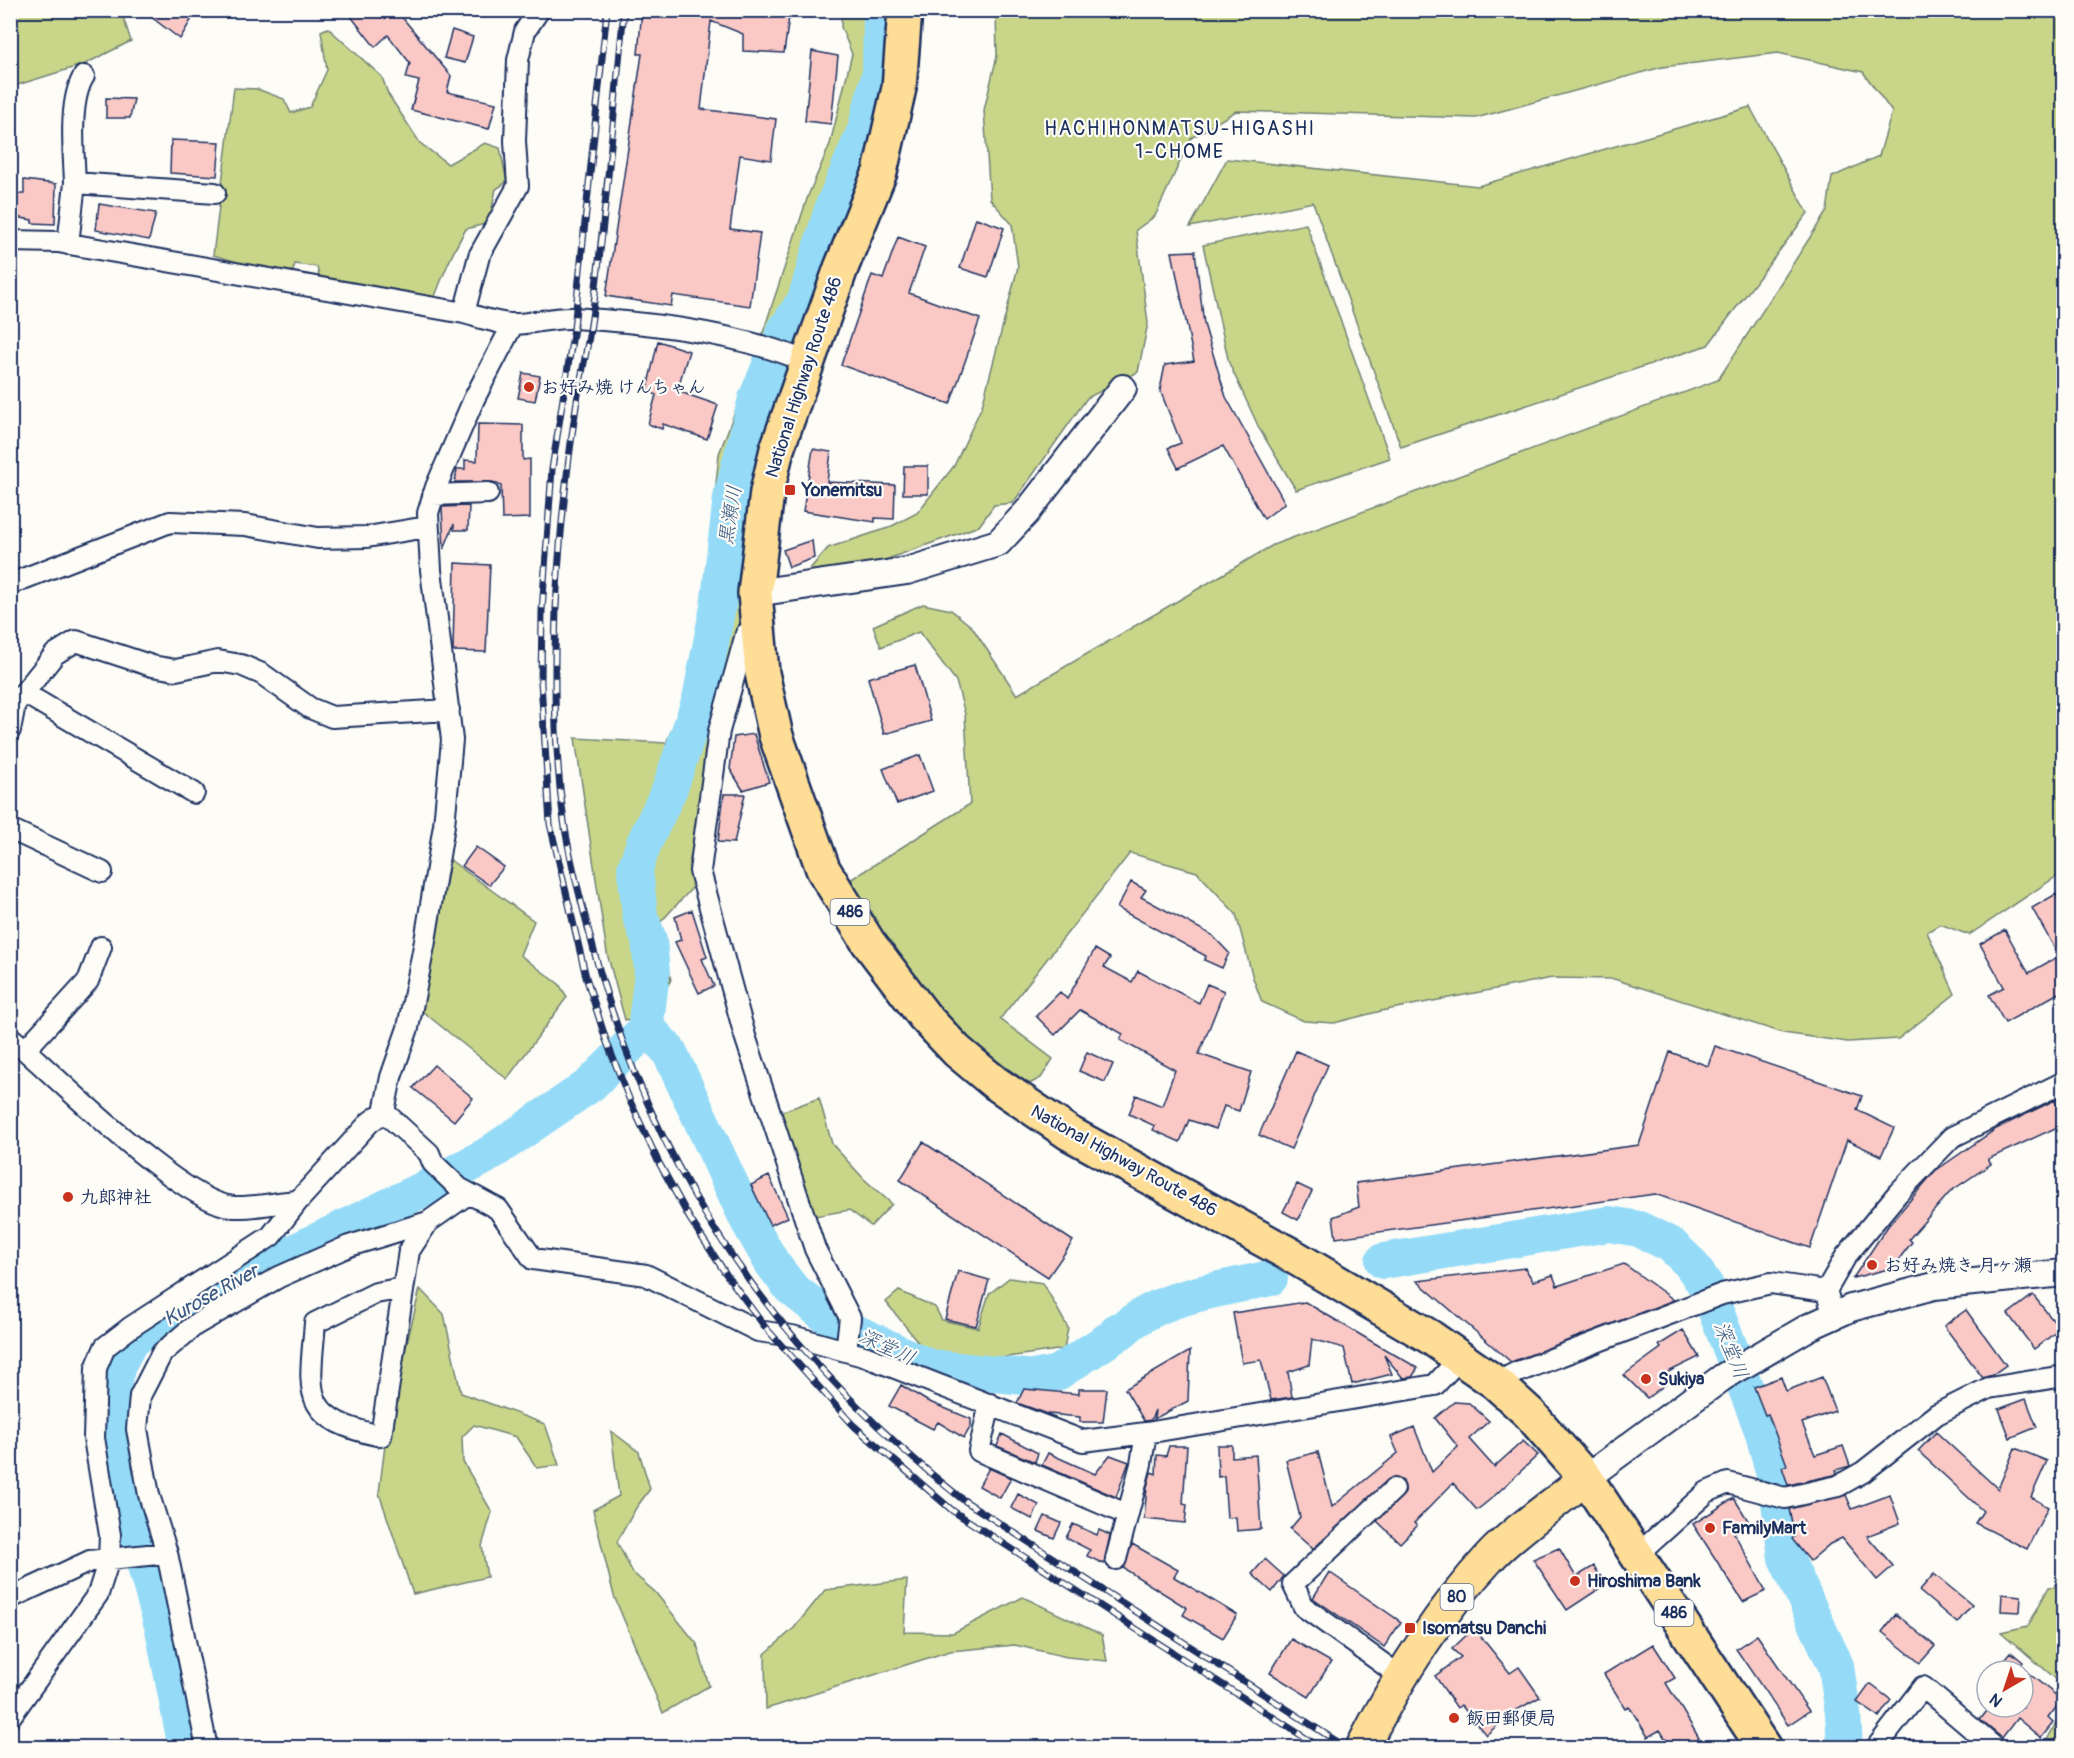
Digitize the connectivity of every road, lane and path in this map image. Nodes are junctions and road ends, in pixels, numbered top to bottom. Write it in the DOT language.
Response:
graph roads {
  1 [pos="539,10"];
  2 [pos="905,10"];
  3 [pos="84,76"];
  4 [pos="75,183"];
  5 [pos="215,193"];
  6 [pos="10,241"];
  7 [pos="68,244"];
  8 [pos="464,313"];
  9 [pos="513,324"];
  10 [pos="796,357"];
  11 [pos="1123,388"];
  12 [pos="488,493"];
  13 [pos="433,495"];
  14 [pos="427,527"];
  15 [pos="10,584"];
  16 [pos="754,593"];
  17 [pos="757,630"];
  18 [pos="16,700"];
  19 [pos="449,710"];
  20 [pos="10,730"];
  21 [pos="194,793"];
  22 [pos="10,829"];
  23 [pos="102,872"];
  24 [pos="101,946"];
  25 [pos="18,1043"];
  26 [pos="2064,1082"];
  27 [pos="384,1112"];
  28 [pos="463,1191"];
  29 [pos="298,1200"];
  30 [pos="428,1222"];
  31 [pos="2064,1273"];
  32 [pos="403,1287"];
  33 [pos="1826,1292"];
  34 [pos="1834,1315"];
  35 [pos="847,1346"];
  36 [pos="1460,1358"];
  37 [pos="2064,1376"];
  38 [pos="1496,1383"];
  39 [pos="990,1404"];
  40 [pos="1146,1433"];
  41 [pos="1586,1478"];
  42 [pos="1394,1489"];
  43 [pos="1126,1514"];
  44 [pos="163,1554"];
  45 [pos="1636,1556"];
  46 [pos="115,1558"];
  47 [pos="1116,1559"];
  48 [pos="10,1598"];
  49 [pos="1400,1676"];
  50 [pos="10,1717"];
  51 [pos="1362,1747"];
  52 [pos="207,1748"];
  53 [pos="1764,1748"];
  54 [pos="1876,1748"];
  55 [pos="1995,1748"];
  1 -- 8 [label="street"];
  2 -- 10 [label="highway, National Highway Route 486 / 486"];
  3 -- 4 [label="street"];
  4 -- 5 [label="street"];
  4 -- 7 [label="street"];
  6 -- 7 [label="street"];
  7 -- 8 [label="street"];
  8 -- 9 [label="street"];
  9 -- 10 [label="street"];
  9 -- 13 [label="street"];
  10 -- 16 [label="highway, National Highway Route 486 / 486"];
  11 -- 16 [label="street"];
  12 -- 13 [label="street"];
  13 -- 14 [label="street"];
  14 -- 15 [label="street"];
  14 -- 19 [label="street"];
  16 -- 17 [label="highway, National Highway Route 486 / 486"];
  17 -- 35 [label="street"];
  17 -- 36 [label="highway, National Highway Route 486 / 486"];
  18 -- 19 [label="street"];
  18 -- 20 [label="street"];
  18 -- 21 [label="street"];
  19 -- 27 [label="street"];
  22 -- 23 [label="street"];
  24 -- 25 [label="street"];
  25 -- 29 [label="street"];
  26 -- 33 [label="street"];
  27 -- 28 [label="street"];
  27 -- 29 [label="street"];
  28 -- 30 [label="street"];
  28 -- 35 [label="street"];
  29 -- 46 [label="street"];
  30 -- 32 [label="street"];
  30 -- 44 [label="street"];
  31 -- 34 [label="street"];
  32 -- 32 [label="street"];
  33 -- 34 [label="street"];
  33 -- 38 [label="street"];
  34 -- 41 [label="street"];
  35 -- 39 [label="street"];
  36 -- 38 [label="highway, National Highway Route 486 / 486"];
  36 -- 40 [label="street"];
  37 -- 45 [label="street"];
  38 -- 41 [label="highway, National Highway Route 486 / 486"];
  39 -- 40 [label="street"];
  39 -- 43 [label="street"];
  40 -- 43 [label="street"];
  41 -- 45 [label="highway, National Highway Route 486 / 486"];
  41 -- 49 [label="main road, 80"];
  42 -- 49 [label="street"];
  43 -- 47 [label="street"];
  44 -- 46 [label="street"];
  44 -- 52 [label="street"];
  45 -- 53 [label="highway, National Highway Route 486 / 486"];
  46 -- 48 [label="street"];
  46 -- 50 [label="street"];
  49 -- 51 [label="main road, 80"];
  54 -- 55 [label="street"];
}
